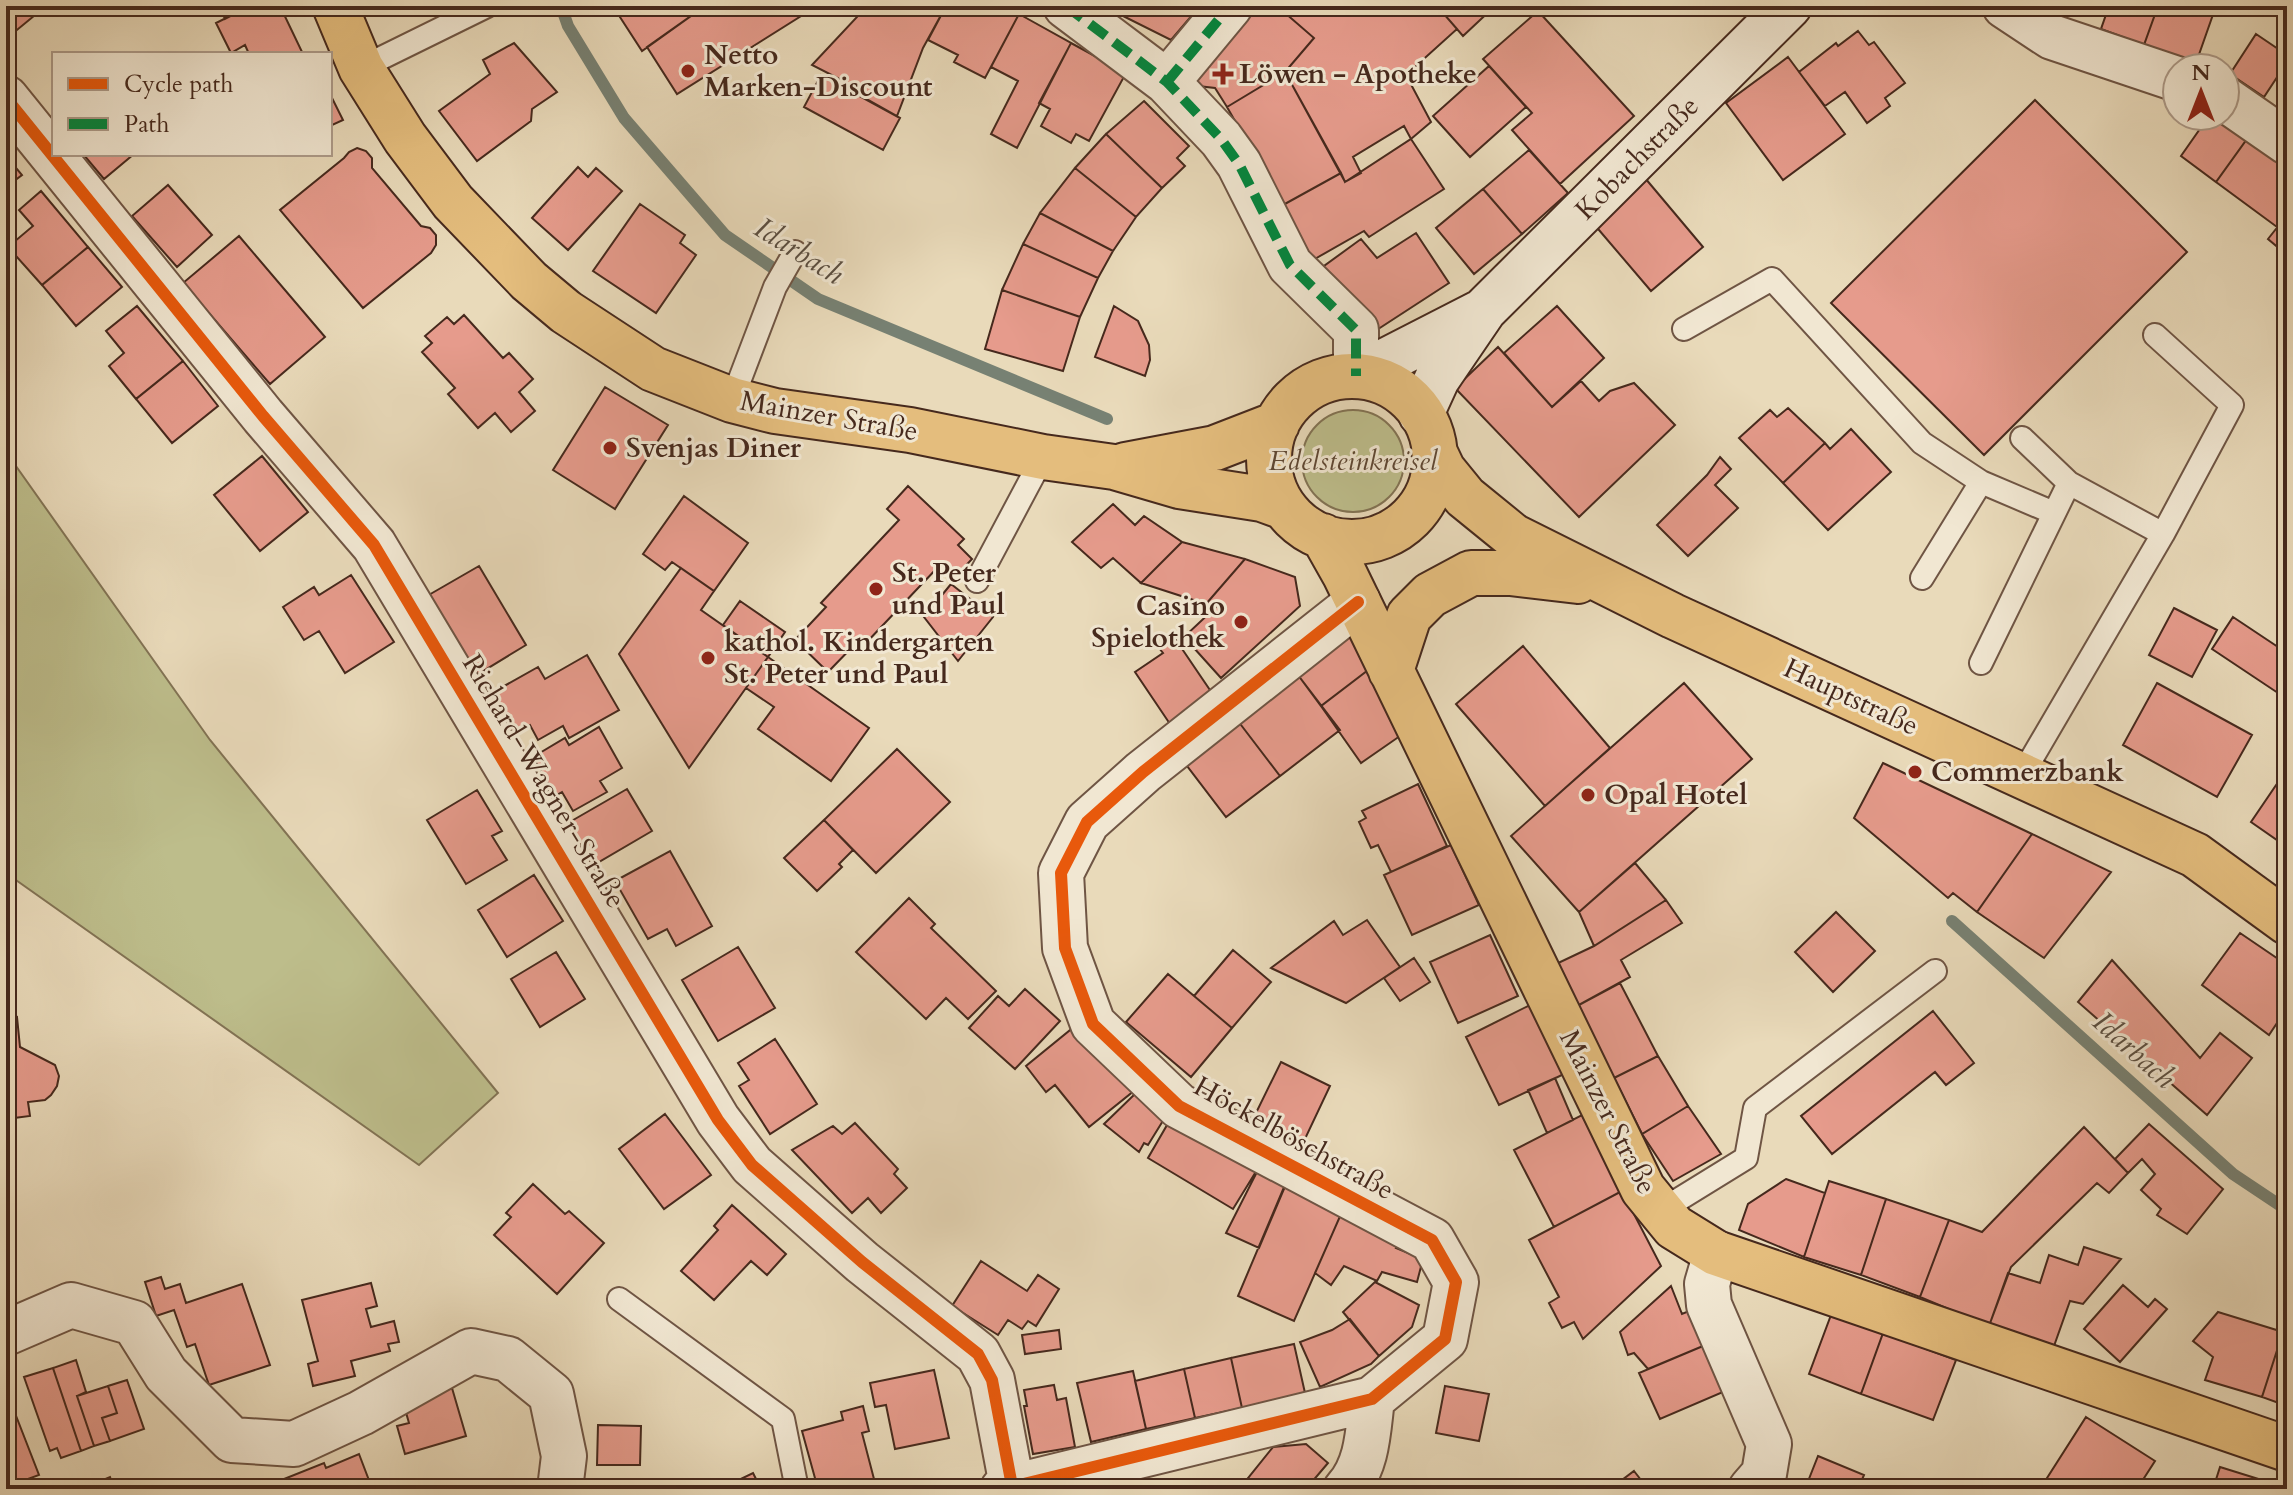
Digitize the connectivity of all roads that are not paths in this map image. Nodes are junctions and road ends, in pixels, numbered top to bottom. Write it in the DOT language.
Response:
graph roads {
  1 [pos="335,6"];
  2 [pos="487,6"];
  3 [pos="1066,6"];
  4 [pos="1230,6"];
  5 [pos="1789,6"];
  6 [pos="2005,6"];
  7 [pos="361,68"];
  8 [pos="2161,74"];
  9 [pos="1167,82"];
  10 [pos="6,98"];
  11 [pos="2241,110"];
  12 [pos="2287,142"];
  13 [pos="52,155"];
  14 [pos="53,156"];
  15 [pos="795,252"];
  16 [pos="1484,310"];
  17 [pos="1684,329"];
  18 [pos="2155,335"];
  19 [pos="1356,376"];
  20 [pos="732,400"];
  21 [pos="1277,424"];
  22 [pos="1428,432"];
  23 [pos="2022,438"];
  24 [pos="1043,457"];
  25 [pos="1114,467"];
  26 [pos="1981,482"];
  27 [pos="2069,483"];
  28 [pos="1284,507"];
  29 [pos="2054,513"];
  30 [pos="2163,534"];
  31 [pos="1323,536"];
  32 [pos="1922,578"];
  33 [pos="977,581"];
  34 [pos="1608,585"];
  35 [pos="1358,602"];
  36 [pos="1981,663"];
  37 [pos="1391,671"];
  38 [pos="2022,775"];
  39 [pos="2287,922"];
  40 [pos="1935,971"];
  41 [pos="1660,1211"];
  42 [pos="1716,1253"];
  43 [pos="619,1299"];
  44 [pos="6,1333"];
  45 [pos="1372,1399"];
  46 [pos="2287,1449"];
  47 [pos="1008,1488"];
  48 [pos="560,1489"];
  49 [pos="797,1489"];
  50 [pos="1346,1489"];
  51 [pos="1751,1489"];
  1 -- 7 [label="main road, Mainzer Straße"];
  2 -- 7 [label="lane"];
  3 -- 9 [label="street"];
  4 -- 9 [label="street"];
  5 -- 16 [label="street, Kobachstraße"];
  6 -- 8 [label="street"];
  7 -- 20 [label="main road, Mainzer Straße"];
  9 -- 19 [label="street"];
  10 -- 13 [label="street, Richard-Wagner-Straße"];
  11 -- 12 [label="street"];
  14 -- 47 [label="street, Richard-Wagner-Straße"];
  15 -- 20 [label="lane"];
  16 -- 19 [label="street, Kobachstraße"];
  16 -- 22 [label="street, Kobachstraße"];
  17 -- 26 [label="lane"];
  18 -- 30 [label="lane"];
  19 -- 21 [label="main road"];
  19 -- 22 [label="main road"];
  20 -- 24 [label="main road, Mainzer Straße"];
  21 -- 25 [label="main road, Mainzer Straße"];
  21 -- 28 [label="main road"];
  22 -- 31 [label="main road"];
  22 -- 34 [label="main road, Hauptstraße"];
  23 -- 27 [label="lane"];
  24 -- 25 [label="main road, Mainzer Straße"];
  24 -- 33 [label="lane"];
  25 -- 28 [label="main road, Mainzer Straße"];
  26 -- 29 [label="lane"];
  26 -- 32 [label="lane"];
  27 -- 29 [label="lane"];
  27 -- 30 [label="lane"];
  28 -- 31 [label="main road"];
  29 -- 36 [label="lane"];
  30 -- 38 [label="lane"];
  31 -- 35 [label="main road, Mainzer Straße"];
  34 -- 37 [label="main road"];
  34 -- 38 [label="main road, Hauptstraße"];
  35 -- 37 [label="main road, Mainzer Straße"];
  35 -- 45 [label="street, Höckelböschstraße"];
  37 -- 41 [label="main road, Mainzer Straße"];
  38 -- 39 [label="main road, Hauptstraße"];
  40 -- 41 [label="lane"];
  41 -- 42 [label="main road, Mainzer Straße"];
  42 -- 46 [label="main road, Mainzer Straße"];
  42 -- 51 [label="street"];
  43 -- 49 [label="lane"];
  44 -- 48 [label="street"];
  45 -- 47 [label="street, Höckelböschstraße"];
  45 -- 50 [label="street"];
}
